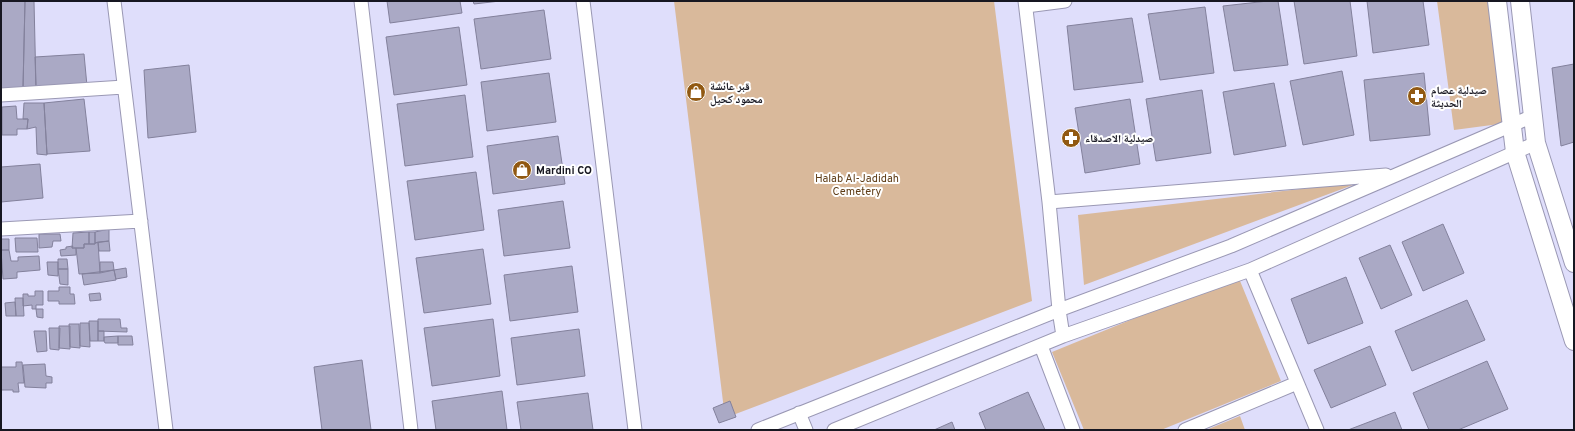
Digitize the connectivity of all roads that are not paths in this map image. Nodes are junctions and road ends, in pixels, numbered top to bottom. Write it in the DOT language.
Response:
graph roads {
  1 [pos="114,1"];
  2 [pos="361,1"];
  3 [pos="583,1"];
  4 [pos="1065,1"];
  5 [pos="1497,1"];
  6 [pos="1520,1"];
  7 [pos="1026,3"];
  8 [pos="124,87"];
  9 [pos="1,94"];
  10 [pos="1532,116"];
  11 [pos="1512,125"];
  12 [pos="1536,143"];
  13 [pos="1515,152"];
  14 [pos="1398,174"];
  15 [pos="1049,202"];
  16 [pos="140,221"];
  17 [pos="1,229"];
  18 [pos="1574,263"];
  19 [pos="1250,270"];
  20 [pos="1059,310"];
  21 [pos="1063,336"];
  22 [pos="1574,341"];
  23 [pos="1041,346"];
  24 [pos="1297,383"];
  25 [pos="799,413"];
  26 [pos="778,426"];
  27 [pos="166,430"];
  28 [pos="411,430"];
  29 [pos="635,430"];
  30 [pos="758,430"];
  31 [pos="806,430"];
  32 [pos="834,430"];
  33 [pos="1073,430"];
  34 [pos="1185,430"];
  35 [pos="1318,430"];
  1 -- 8 [label="street"];
  2 -- 28 [label="street"];
  3 -- 29 [label="street"];
  4 -- 7 [label="street"];
  5 -- 11 [label="street"];
  6 -- 10 [label="street"];
  7 -- 15 [label="street"];
  8 -- 9 [label="street"];
  8 -- 16 [label="street"];
  10 -- 11 [label="street"];
  10 -- 12 [label="street"];
  11 -- 13 [label="street"];
  11 -- 14 [label="street"];
  12 -- 13 [label="street"];
  12 -- 18 [label="street"];
  13 -- 19 [label="street"];
  13 -- 22 [label="street"];
  14 -- 15 [label="street"];
  14 -- 20 [label="street"];
  15 -- 20 [label="street"];
  16 -- 17 [label="street"];
  16 -- 27 [label="street"];
  19 -- 21 [label="street"];
  19 -- 24 [label="street"];
  20 -- 21 [label="street"];
  20 -- 25 [label="street"];
  21 -- 23 [label="street"];
  23 -- 32 [label="street"];
  23 -- 33 [label="street"];
  24 -- 34 [label="street"];
  24 -- 35 [label="street"];
  25 -- 26 [label="street"];
  25 -- 31 [label="street"];
  26 -- 30 [label="street"];
}
